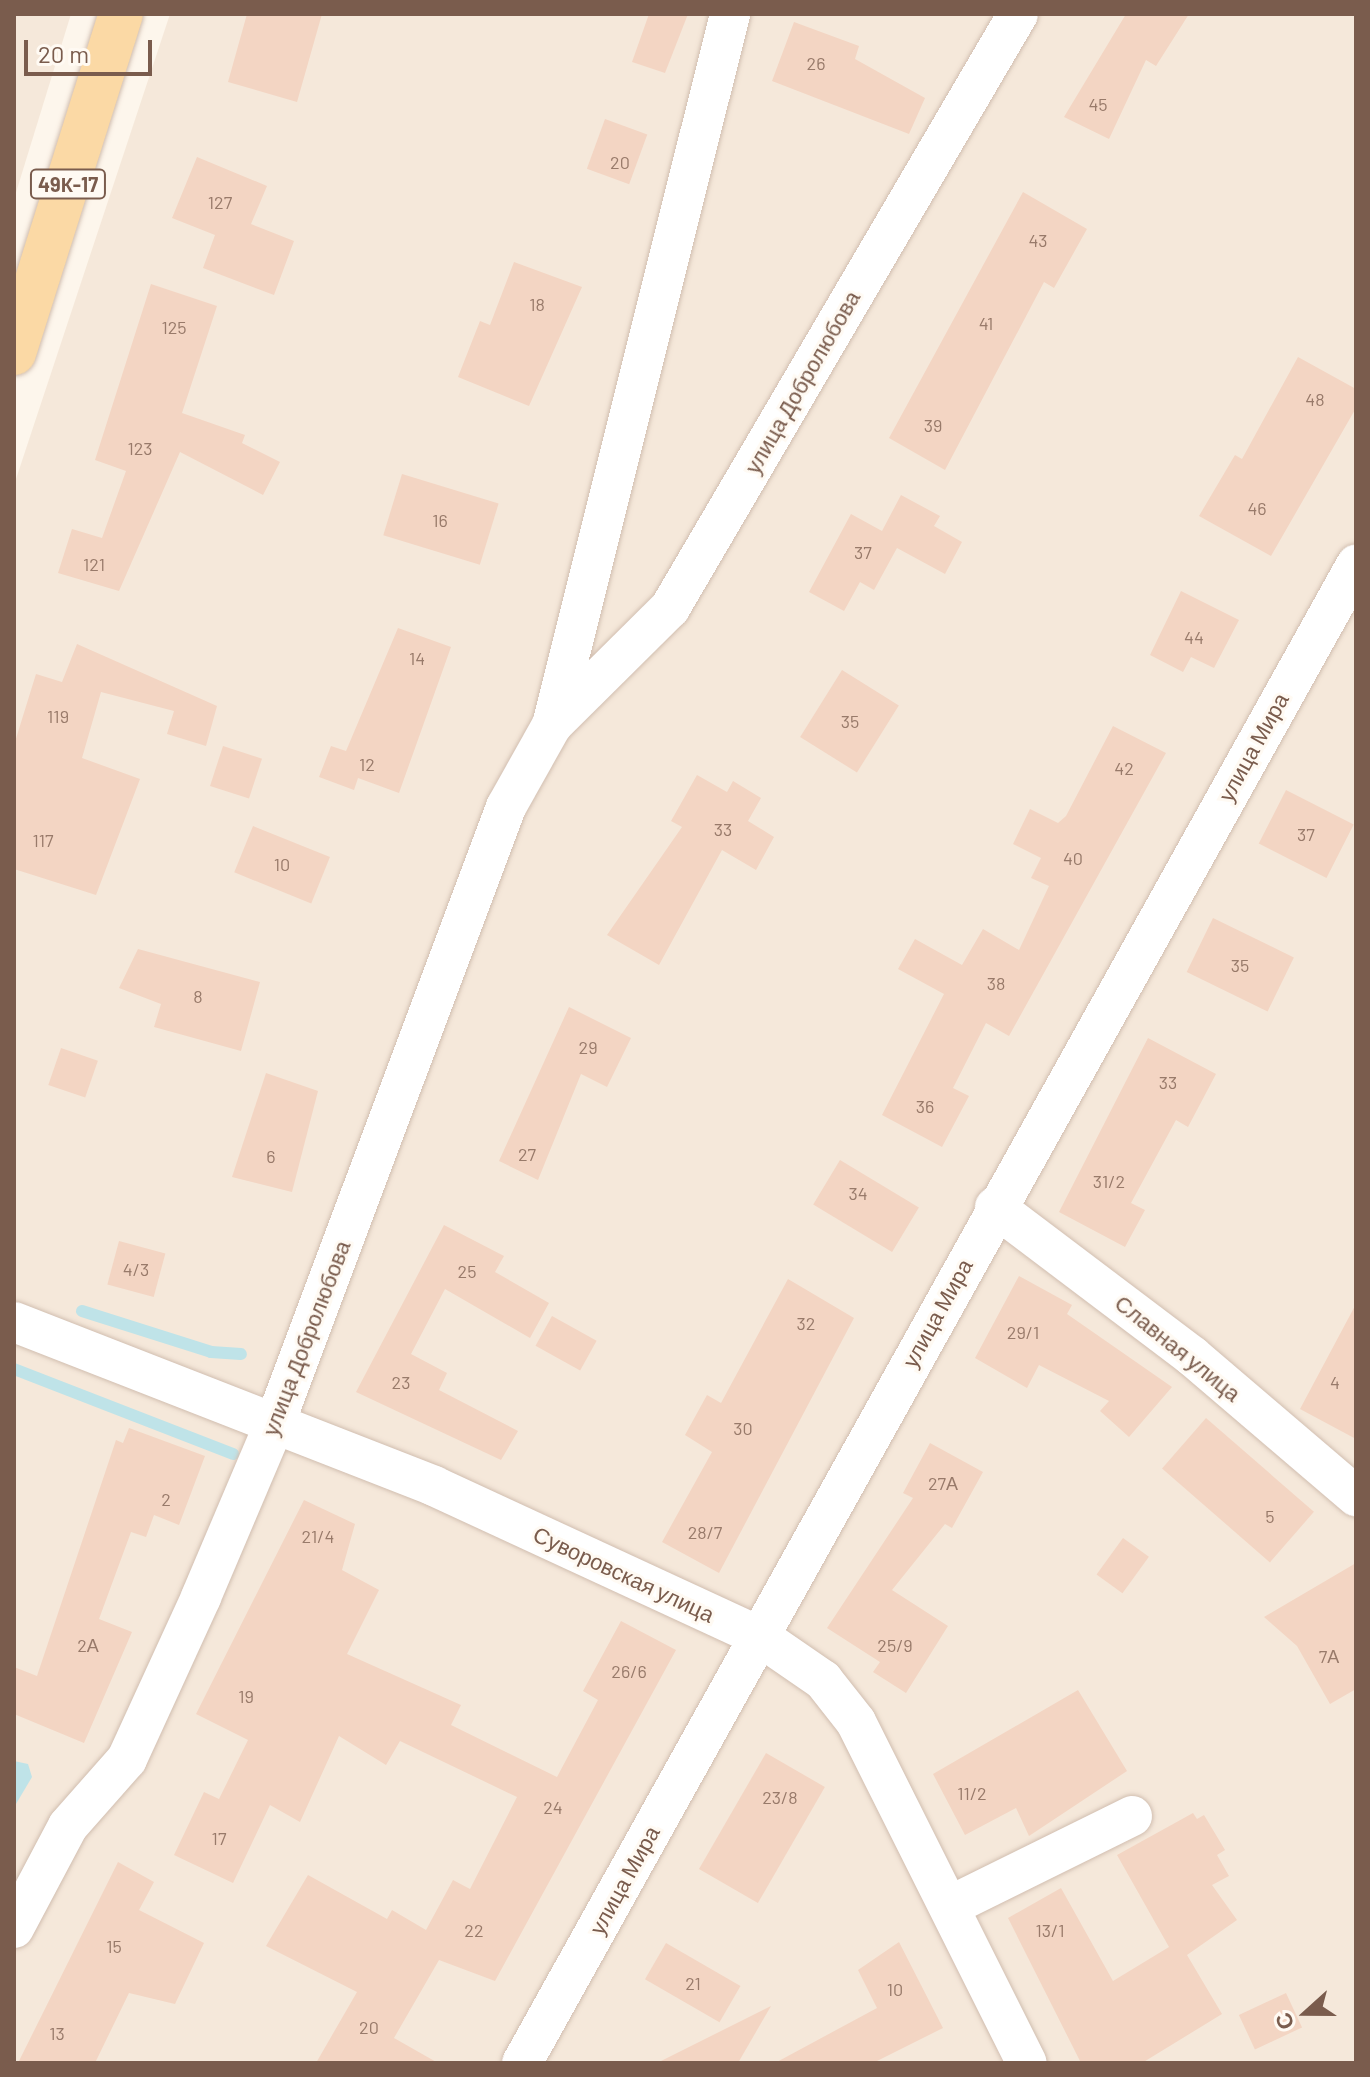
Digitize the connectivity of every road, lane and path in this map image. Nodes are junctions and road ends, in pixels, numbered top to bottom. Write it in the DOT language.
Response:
graph roads {
  1 [pos="121,14"];
  2 [pos="730,14"];
  3 [pos="1018,14"];
  4 [pos="14,353"];
  5 [pos="1356,565"];
  6 [pos="552,725"];
  7 [pos="995,1207"];
  8 [pos="14,1322"];
  9 [pos="276,1420"];
  10 [pos="1356,1496"];
  11 [pos="759,1636"];
  12 [pos="1132,1816"];
  13 [pos="950,1906"];
  14 [pos="14,1928"];
  15 [pos="522,2063"];
  16 [pos="1027,2063"];
  1 -- 4 [label="main road, 49К-17"];
  2 -- 6 [label="street, улица Добролюбова"];
  3 -- 6 [label="street, улица Добролюбова"];
  5 -- 7 [label="street, улица Мира"];
  6 -- 9 [label="street, улица Добролюбова"];
  7 -- 10 [label="street, Славная улица"];
  7 -- 11 [label="street, улица Мира"];
  8 -- 9 [label="street, Суворовская улица"];
  9 -- 11 [label="street, Суворовская улица"];
  9 -- 14 [label="street, улица Добролюбова"];
  11 -- 13 [label="street, Суворовская улица"];
  11 -- 15 [label="street, улица Мира"];
  12 -- 13 [label="street"];
  13 -- 16 [label="street, Суворовская улица"];
}
